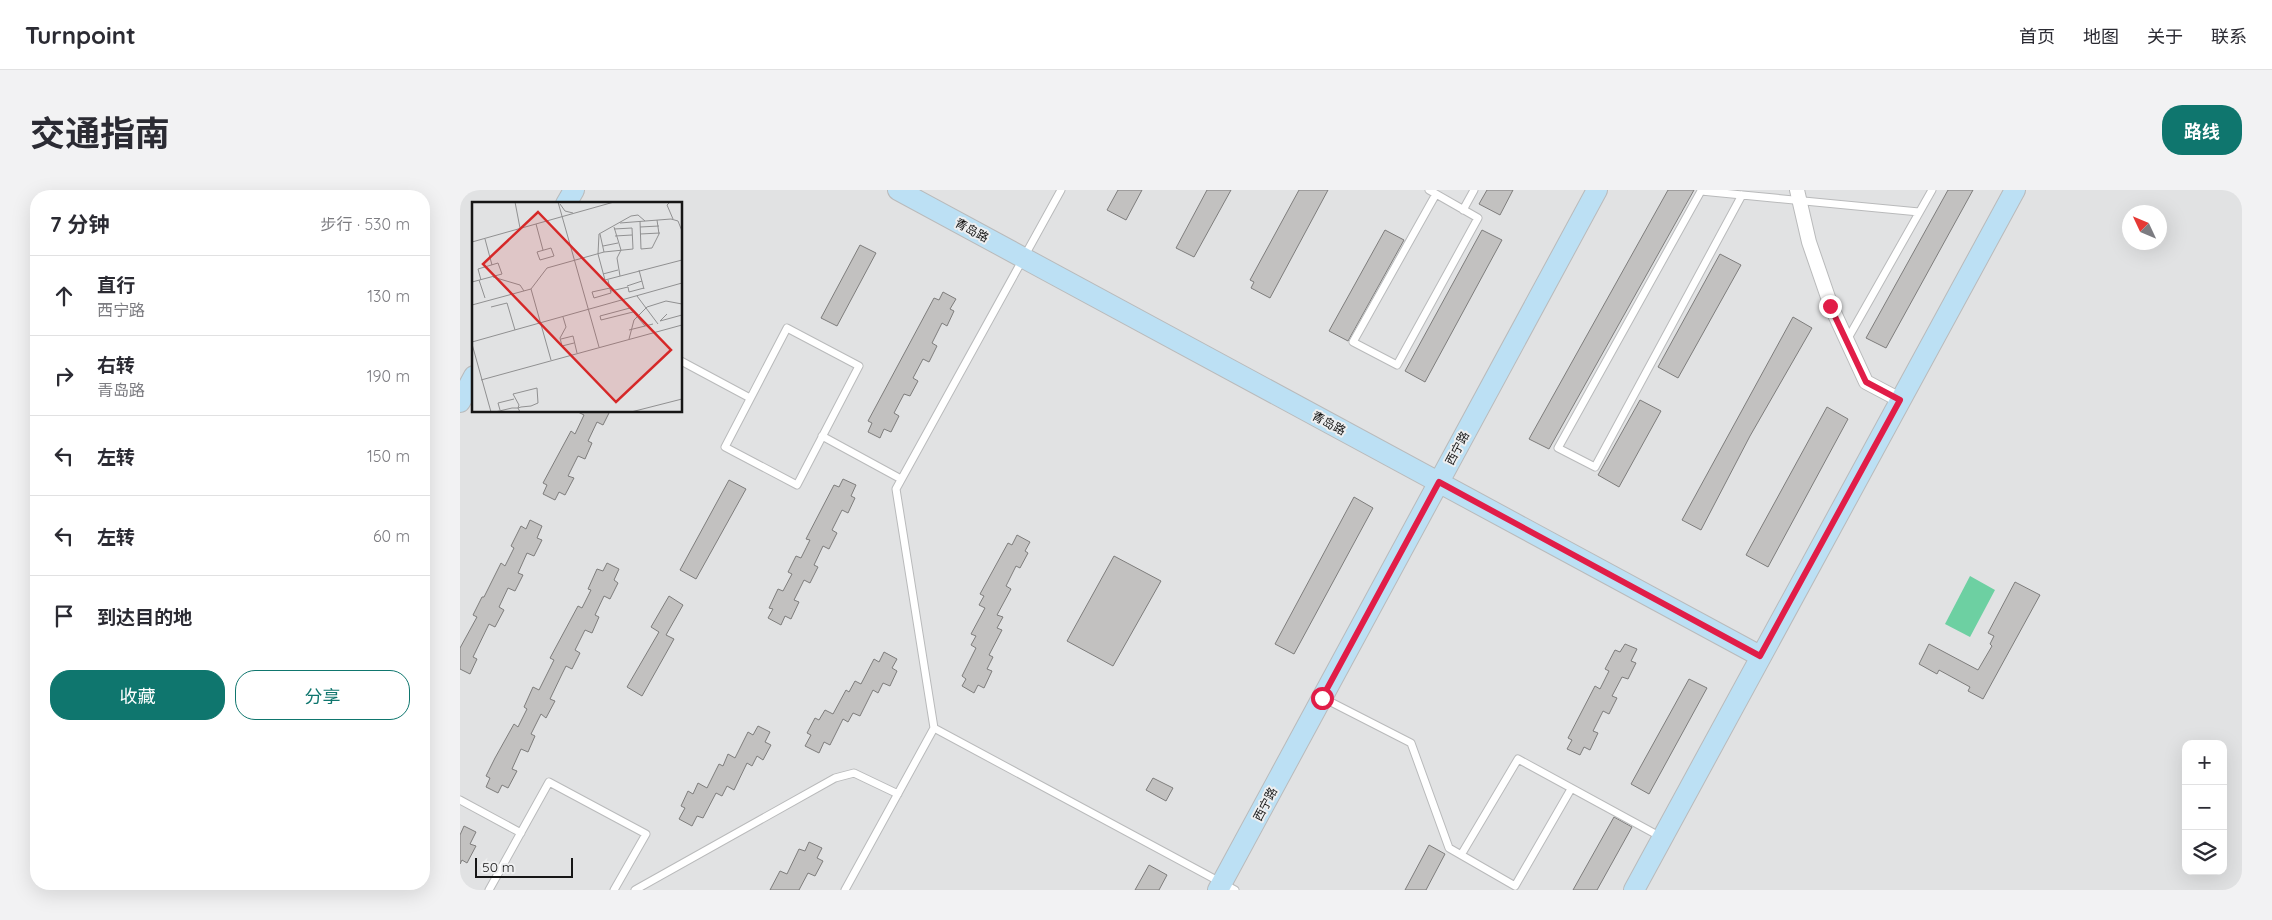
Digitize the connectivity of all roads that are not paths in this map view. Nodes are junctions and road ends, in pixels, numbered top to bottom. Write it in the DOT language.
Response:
graph roads {
  1 [pos="574,190"];
  2 [pos="898,190"];
  3 [pos="1061,190"];
  4 [pos="1429,190"];
  5 [pos="1474,190"];
  6 [pos="1597,190"];
  7 [pos="1932,190"];
  8 [pos="2015,190"];
  9 [pos="1436,194"];
  10 [pos="1742,195"];
  11 [pos="1798,195"];
  12 [pos="567,202"];
  13 [pos="1463,210"];
  14 [pos="1920,212"];
  15 [pos="1024,258"];
  16 [pos="1847,341"];
  17 [pos="682,362"];
  18 [pos="472,380"];
  19 [pos="750,398"];
  20 [pos="1900,400"];
  21 [pos="460,402"];
  22 [pos="822,436"];
  23 [pos="901,479"];
  24 [pos="1439,482"];
  25 [pos="1760,656"];
  26 [pos="1322,698"];
  27 [pos="934,728"];
  28 [pos="1571,789"];
  29 [pos="898,794"];
  30 [pos="460,800"];
  31 [pos="521,833"];
  32 [pos="1662,837"];
  33 [pos="1461,855"];
  34 [pos="1225,888"];
  35 [pos="489,890"];
  36 [pos="614,890"];
  37 [pos="635,890"];
  38 [pos="845,890"];
  39 [pos="1634,890"];
  1 -- 12 [label="street"];
  2 -- 15 [label="street, 青岛路"];
  3 -- 15 [label="lane"];
  4 -- 9 [label="lane"];
  5 -- 13 [label="lane"];
  6 -- 24 [label="street, 西宁路"];
  7 -- 14 [label="lane"];
  8 -- 20 [label="street"];
  9 -- 13 [label="lane"];
  9 -- 13 [label="lane"];
  10 -- 10 [label="lane"];
  10 -- 11 [label="lane"];
  11 -- 14 [label="lane"];
  11 -- 16 [label="street"];
  14 -- 16 [label="lane"];
  15 -- 23 [label="lane"];
  15 -- 24 [label="street, 青岛路"];
  16 -- 20 [label="street"];
  17 -- 19 [label="lane"];
  18 -- 21 [label="street"];
  19 -- 22 [label="lane"];
  19 -- 22 [label="lane"];
  20 -- 25 [label="street"];
  22 -- 23 [label="lane"];
  23 -- 27 [label="lane"];
  24 -- 25 [label="street, 青岛路"];
  24 -- 26 [label="street, 西宁路"];
  25 -- 32 [label="street"];
  26 -- 33 [label="lane"];
  26 -- 34 [label="street, 西宁路"];
  27 -- 29 [label="lane"];
  27 -- 34 [label="lane"];
  28 -- 32 [label="lane"];
  28 -- 33 [label="lane"];
  28 -- 33 [label="lane"];
  29 -- 37 [label="lane"];
  29 -- 38 [label="lane"];
  30 -- 31 [label="lane"];
  31 -- 35 [label="lane"];
  31 -- 36 [label="lane"];
  32 -- 39 [label="street"];
}
